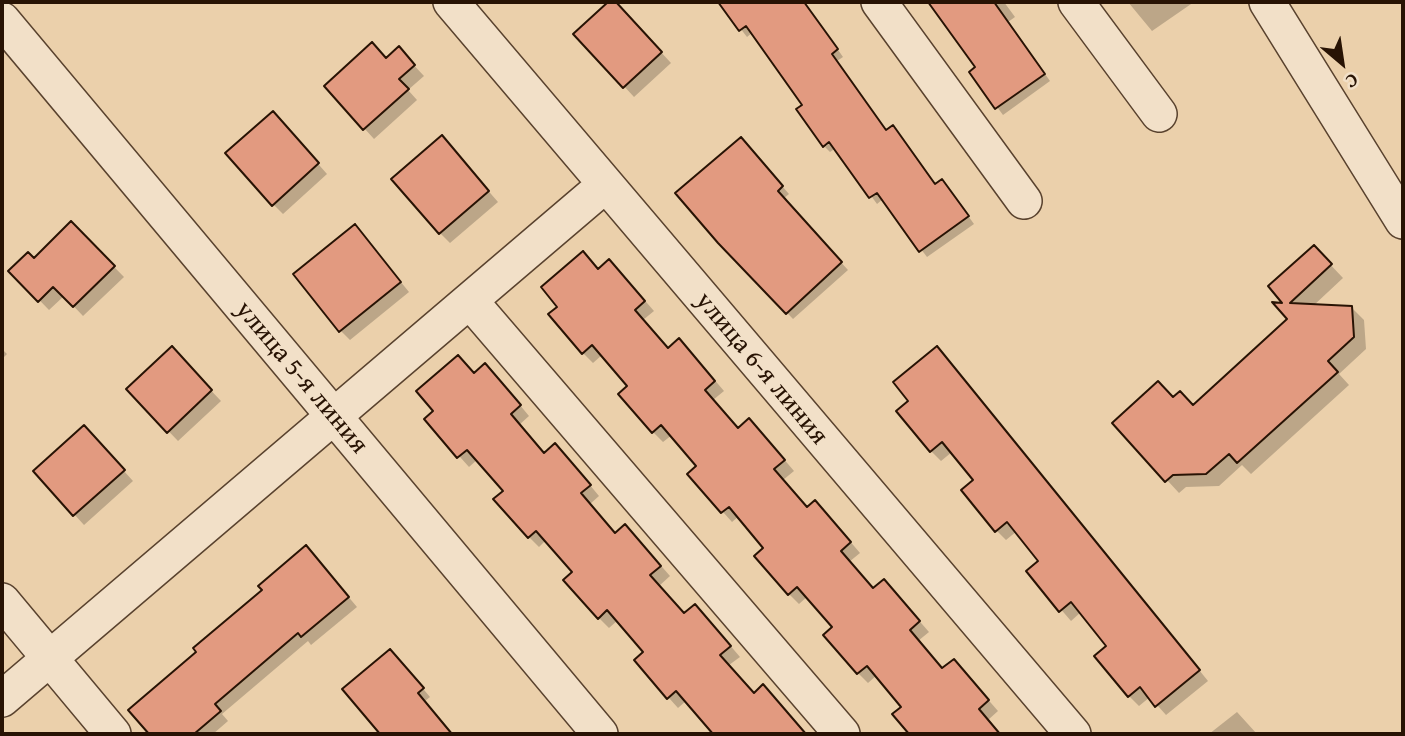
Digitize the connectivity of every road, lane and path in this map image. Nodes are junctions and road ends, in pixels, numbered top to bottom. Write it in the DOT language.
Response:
graph roads {
  1 [pos="451,2"];
  2 [pos="878,2"];
  3 [pos="1076,2"];
  4 [pos="1267,2"];
  5 [pos="2,20"];
  6 [pos="1158,114"];
  7 [pos="605,185"];
  8 [pos="1024,201"];
  9 [pos="1403,221"];
  10 [pos="470,301"];
  11 [pos="334,417"];
  12 [pos="2,601"];
  13 [pos="50,658"];
  14 [pos="2,699"];
  15 [pos="113,734"];
  16 [pos="600,734"];
  17 [pos="842,734"];
  18 [pos="1073,734"];
  1 -- 7 [label="street, улица 6-я линия"];
  2 -- 8 [label="street"];
  3 -- 6 [label="street"];
  4 -- 9 [label="street"];
  5 -- 11 [label="street, улица 5-я линия"];
  7 -- 10 [label="street"];
  7 -- 18 [label="street, улица 6-я линия"];
  10 -- 11 [label="street"];
  10 -- 17 [label="street"];
  11 -- 13 [label="street"];
  11 -- 16 [label="street, улица 5-я линия"];
  12 -- 13 [label="street"];
  13 -- 14 [label="street"];
  13 -- 15 [label="street"];
}
